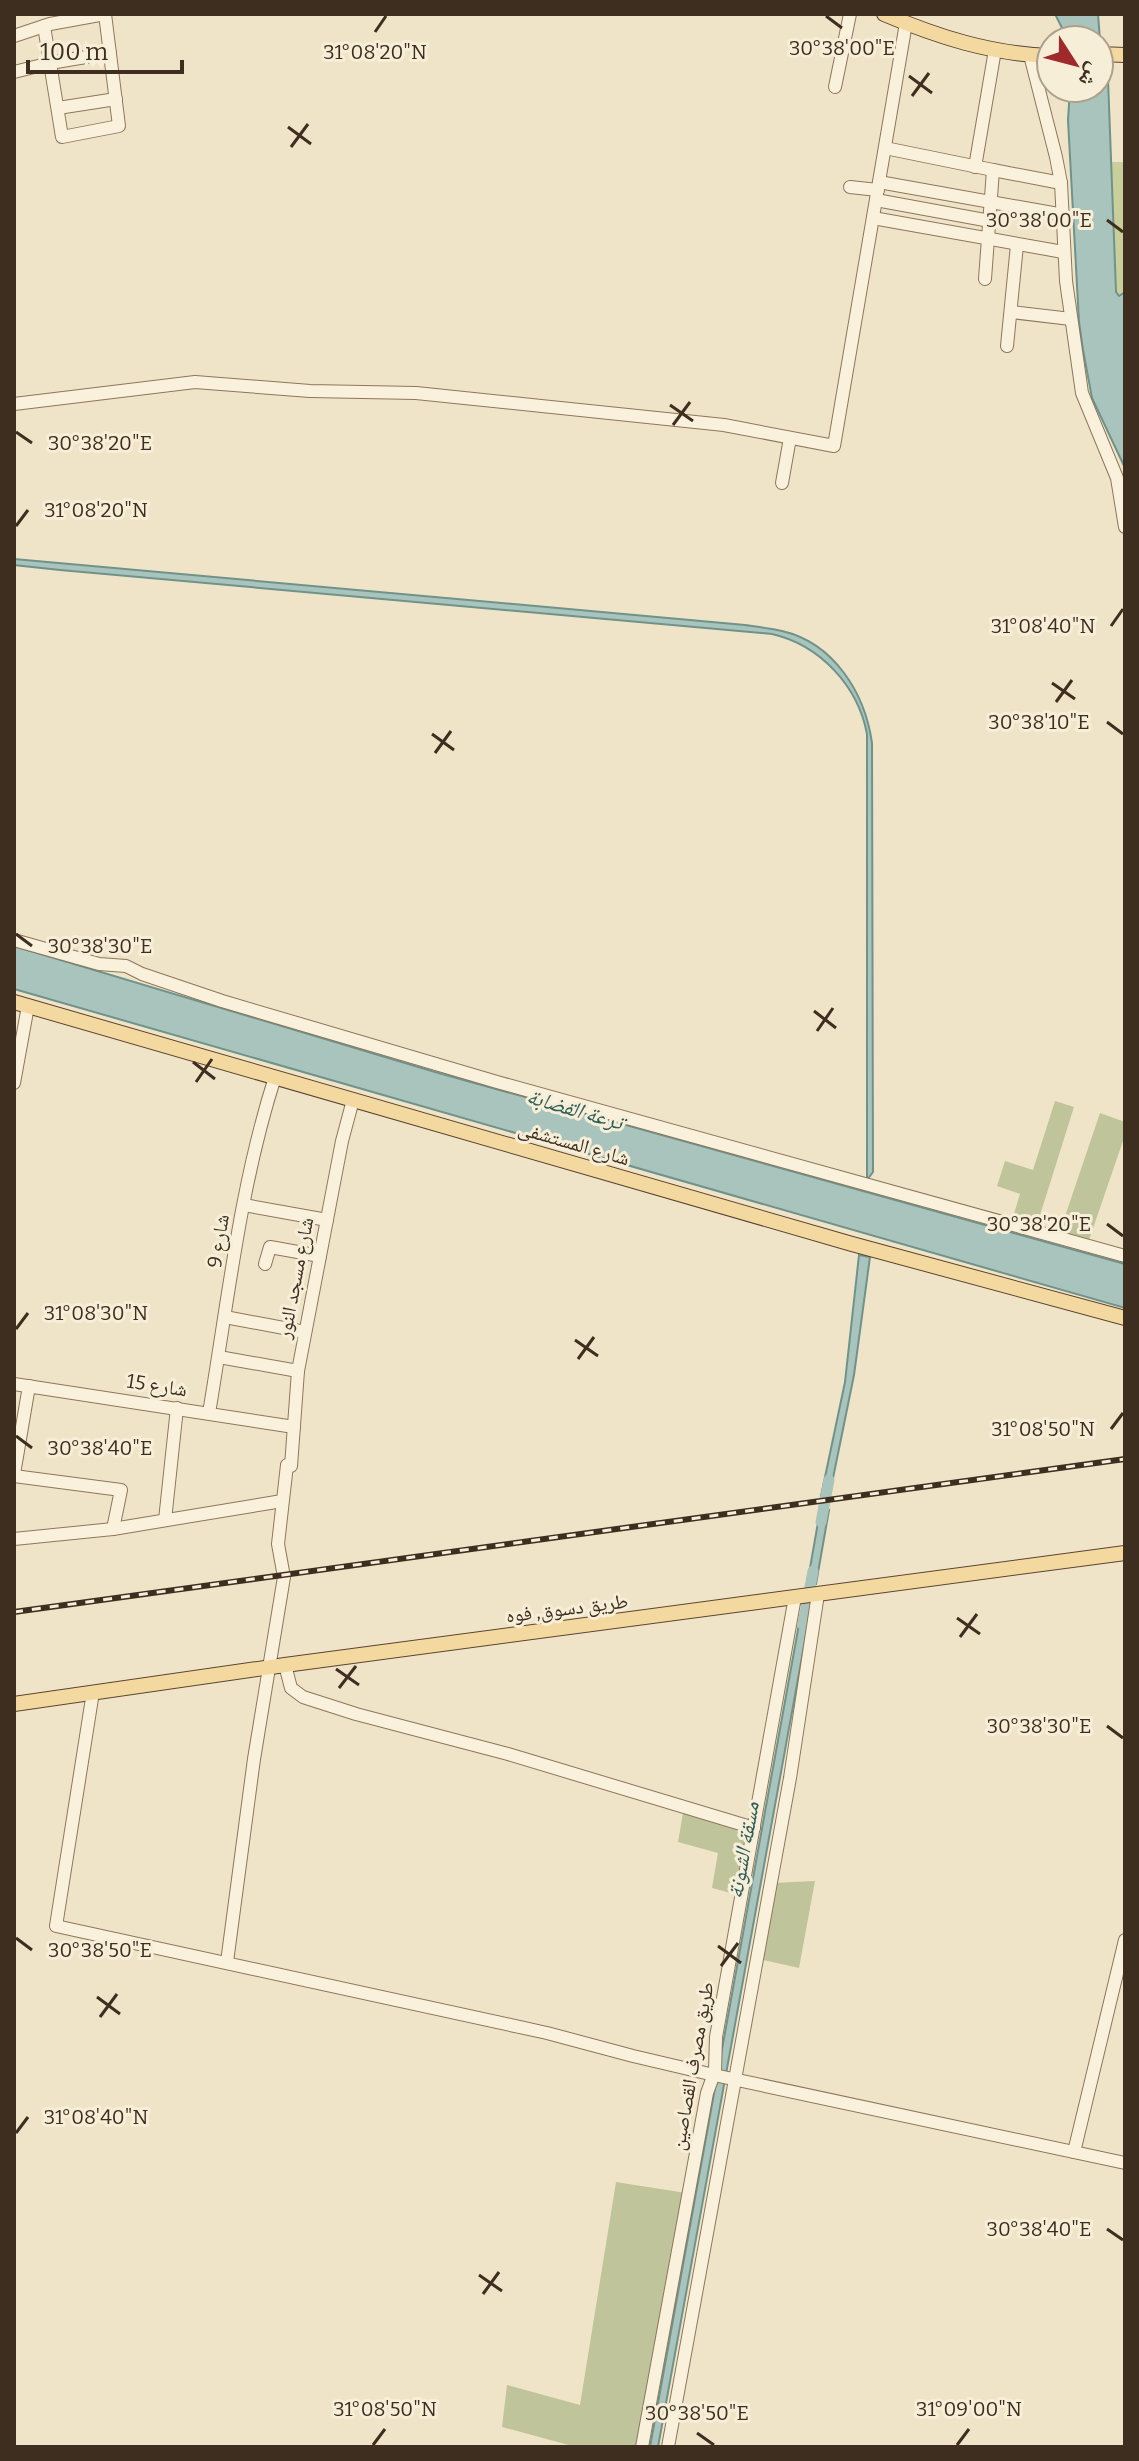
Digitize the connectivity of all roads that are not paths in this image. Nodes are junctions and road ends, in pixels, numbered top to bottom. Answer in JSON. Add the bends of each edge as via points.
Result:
{"nodes":[{"id":1,"x":105,"y":14,"type":"edge"},
{"id":2,"x":850,"y":14,"type":"edge"},
{"id":3,"x":884,"y":14,"type":"edge"},
{"id":4,"x":906,"y":23,"type":"junction"},
{"id":5,"x":44,"y":26,"type":"junction"},
{"id":6,"x":14,"y":36,"type":"edge"},
{"id":7,"x":995,"y":50,"type":"junction"},
{"id":8,"x":110,"y":53,"type":"junction"},
{"id":9,"x":1030,"y":55,"type":"junction"},
{"id":10,"x":1035,"y":55,"type":"edge"},
{"id":11,"x":50,"y":63,"type":"junction"},
{"id":12,"x":14,"y":72,"type":"edge"},
{"id":13,"x":835,"y":87,"type":"dead end"},
{"id":14,"x":116,"y":99,"type":"junction"},
{"id":15,"x":58,"y":108,"type":"junction"},
{"id":16,"x":885,"y":148,"type":"junction"},
{"id":17,"x":975,"y":167,"type":"junction"},
{"id":18,"x":993,"y":170,"type":"junction"},
{"id":19,"x":1061,"y":183,"type":"junction"},
{"id":20,"x":850,"y":187,"type":"dead end"},
{"id":21,"x":878,"y":191,"type":"junction"},
{"id":22,"x":991,"y":203,"type":"junction"},
{"id":23,"x":1064,"y":215,"type":"junction"},
{"id":24,"x":873,"y":218,"type":"junction"},
{"id":25,"x":990,"y":221,"type":"junction"},
{"id":26,"x":989,"y":240,"type":"junction"},
{"id":27,"x":1017,"y":245,"type":"junction"},
{"id":28,"x":1063,"y":252,"type":"junction"},
{"id":29,"x":985,"y":279,"type":"dead end"},
{"id":30,"x":1011,"y":312,"type":"junction"},
{"id":31,"x":1071,"y":319,"type":"junction"},
{"id":32,"x":1007,"y":346,"type":"dead end"},
{"id":33,"x":14,"y":404,"type":"edge"},
{"id":34,"x":790,"y":438,"type":"junction"},
{"id":35,"x":782,"y":483,"type":"dead end"},
{"id":36,"x":1125,"y":527,"type":"edge"},
{"id":37,"x":14,"y":940,"type":"edge"},
{"id":38,"x":21,"y":1004,"type":"edge"},
{"id":39,"x":275,"y":1077,"type":"junction"},
{"id":40,"x":14,"y":1083,"type":"edge"},
{"id":41,"x":353,"y":1100,"type":"junction"},
{"id":42,"x":244,"y":1205,"type":"junction"},
{"id":43,"x":327,"y":1220,"type":"junction"},
{"id":44,"x":320,"y":1256,"type":"junction"},
{"id":45,"x":1125,"y":1256,"type":"edge"},
{"id":46,"x":265,"y":1264,"type":"dead end"},
{"id":47,"x":225,"y":1317,"type":"junction"},
{"id":48,"x":1125,"y":1318,"type":"edge"},
{"id":49,"x":305,"y":1332,"type":"junction"},
{"id":50,"x":219,"y":1357,"type":"junction"},
{"id":51,"x":298,"y":1371,"type":"junction"},
{"id":52,"x":14,"y":1384,"type":"edge"},
{"id":53,"x":29,"y":1386,"type":"junction"},
{"id":54,"x":177,"y":1408,"type":"junction"},
{"id":55,"x":209,"y":1413,"type":"junction"},
{"id":56,"x":294,"y":1427,"type":"junction"},
{"id":57,"x":14,"y":1475,"type":"edge"},
{"id":58,"x":282,"y":1501,"type":"junction"},
{"id":59,"x":165,"y":1520,"type":"junction"},
{"id":60,"x":113,"y":1529,"type":"junction"},
{"id":61,"x":14,"y":1539,"type":"edge"},
{"id":62,"x":1125,"y":1553,"type":"edge"},
{"id":63,"x":818,"y":1594,"type":"junction"},
{"id":64,"x":795,"y":1597,"type":"junction"},
{"id":65,"x":277,"y":1666,"type":"junction"},
{"id":66,"x":93,"y":1692,"type":"junction"},
{"id":67,"x":14,"y":1704,"type":"edge"},
{"id":68,"x":768,"y":1748,"type":"junction"},
{"id":69,"x":794,"y":1752,"type":"junction"},
{"id":70,"x":753,"y":1834,"type":"junction"},
{"id":71,"x":777,"y":1846,"type":"junction"},
{"id":72,"x":1125,"y":1940,"type":"edge"},
{"id":73,"x":227,"y":1962,"type":"junction"},
{"id":74,"x":714,"y":2075,"type":"junction"},
{"id":75,"x":735,"y":2079,"type":"junction"},
{"id":76,"x":1074,"y":2152,"type":"junction"},
{"id":77,"x":1125,"y":2163,"type":"edge"},
{"id":78,"x":642,"y":2447,"type":"edge"},
{"id":79,"x":668,"y":2447,"type":"edge"}],
"edges":[{"from":1,"to":5,"type":"street"},
{"from":1,"to":8,"type":"street"},
{"from":2,"to":13,"type":"street"},
{"from":3,"to":4,"type":"main road"},
{"from":4,"to":7,"type":"main road"},
{"from":4,"to":16,"type":"street"},
{"from":5,"to":6,"type":"street"},
{"from":5,"to":11,"type":"street"},
{"from":7,"to":9,"type":"main road"},
{"from":7,"to":17,"type":"street"},
{"from":8,"to":11,"type":"street"},
{"from":8,"to":14,"type":"street"},
{"from":9,"to":10,"type":"main road"},
{"from":9,"to":19,"type":"street"},
{"from":11,"to":12,"type":"street"},
{"from":11,"to":15,"type":"street"},
{"from":14,"to":15,"type":"street"},
{"from":14,"to":15,"type":"street","via":[[119,126],[62,137]]},
{"from":16,"to":17,"type":"street"},
{"from":16,"to":21,"type":"street"},
{"from":17,"to":18,"type":"street"},
{"from":18,"to":19,"type":"street"},
{"from":18,"to":22,"type":"street"},
{"from":19,"to":23,"type":"street"},
{"from":20,"to":21,"type":"street"},
{"from":21,"to":22,"type":"street"},
{"from":21,"to":24,"type":"street"},
{"from":21,"to":25,"type":"street"},
{"from":22,"to":23,"type":"street"},
{"from":22,"to":25,"type":"street"},
{"from":23,"to":28,"type":"street"},
{"from":24,"to":26,"type":"street"},
{"from":24,"to":34,"type":"street","via":[[834,446]]},
{"from":25,"to":26,"type":"street"},
{"from":26,"to":27,"type":"street"},
{"from":26,"to":29,"type":"street"},
{"from":27,"to":28,"type":"street"},
{"from":27,"to":30,"type":"street"},
{"from":28,"to":31,"type":"street"},
{"from":30,"to":31,"type":"street"},
{"from":30,"to":32,"type":"street"},
{"from":31,"to":36,"type":"street","via":[[1082,393],[1117,478]]},
{"from":33,"to":34,"type":"street","via":[[206,382],[457,396],[724,425]]},
{"from":34,"to":35,"type":"street"},
{"from":37,"to":45,"type":"street","via":[[99,964],[126,966],[222,1001],[497,1082]]},
{"from":38,"to":39,"type":"main road","name":"شارع المستشفى"},
{"from":38,"to":40,"type":"street"},
{"from":39,"to":41,"type":"main road","name":"شارع المستشفى"},
{"from":39,"to":42,"type":"street","name":"شارع 9"},
{"from":41,"to":43,"type":"street","name":"شارع مسجد النور"},
{"from":41,"to":48,"type":"main road","name":"شارع المستشفى"},
{"from":42,"to":43,"type":"street"},
{"from":42,"to":47,"type":"street","name":"شارع 9"},
{"from":43,"to":44,"type":"street","name":"شارع مسجد النور"},
{"from":44,"to":46,"type":"street","via":[[270,1247]]},
{"from":44,"to":49,"type":"street","name":"شارع مسجد النور"},
{"from":47,"to":49,"type":"street"},
{"from":47,"to":50,"type":"street","name":"شارع 9"},
{"from":49,"to":51,"type":"street","name":"شارع مسجد النور"},
{"from":50,"to":51,"type":"street"},
{"from":50,"to":55,"type":"street","name":"شارع 9"},
{"from":51,"to":56,"type":"street","name":"شارع مسجد النور"},
{"from":52,"to":53,"type":"street","name":"شارع 15"},
{"from":53,"to":54,"type":"street","name":"شارع 15"},
{"from":53,"to":57,"type":"street"},
{"from":54,"to":55,"type":"street","name":"شارع 15"},
{"from":54,"to":59,"type":"street"},
{"from":55,"to":56,"type":"street","name":"شارع 15"},
{"from":56,"to":58,"type":"street","name":"شارع مسجد النور"},
{"from":57,"to":60,"type":"street","via":[[121,1490]]},
{"from":58,"to":59,"type":"street"},
{"from":58,"to":65,"type":"street","name":"شارع مسجد النور","via":[[278,1544],[284,1577]]},
{"from":59,"to":60,"type":"street"},
{"from":60,"to":61,"type":"street"},
{"from":62,"to":63,"type":"main road","name":"طريق دسوق, فوه"},
{"from":63,"to":64,"type":"main road","name":"طريق دسوق, فوه"},
{"from":63,"to":69,"type":"street"},
{"from":64,"to":65,"type":"main road","name":"طريق دسوق, فوه"},
{"from":64,"to":68,"type":"street","name":"طريق مصرف القصاصين"},
{"from":65,"to":66,"type":"main road","name":"طريق دسوق, فوه"},
{"from":65,"to":70,"type":"street","via":[[303,1697],[508,1754]]},
{"from":65,"to":73,"type":"street","name":"شارع مسجد النور"},
{"from":66,"to":67,"type":"main road","name":"طريق دسوق, فوه"},
{"from":66,"to":73,"type":"street","via":[[56,1926]]},
{"from":68,"to":69,"type":"street"},
{"from":68,"to":70,"type":"street","name":"طريق مصرف القصاصين"},
{"from":69,"to":71,"type":"street"},
{"from":70,"to":71,"type":"street"},
{"from":70,"to":74,"type":"street","name":"طريق مصرف القصاصين","via":[[716,2037]]},
{"from":71,"to":75,"type":"street"},
{"from":72,"to":76,"type":"street"},
{"from":73,"to":74,"type":"street"},
{"from":74,"to":75,"type":"street"},
{"from":74,"to":78,"type":"street","name":"طريق مصرف القصاصين"},
{"from":75,"to":76,"type":"street"},
{"from":75,"to":79,"type":"street"},
{"from":76,"to":77,"type":"street"}]}
